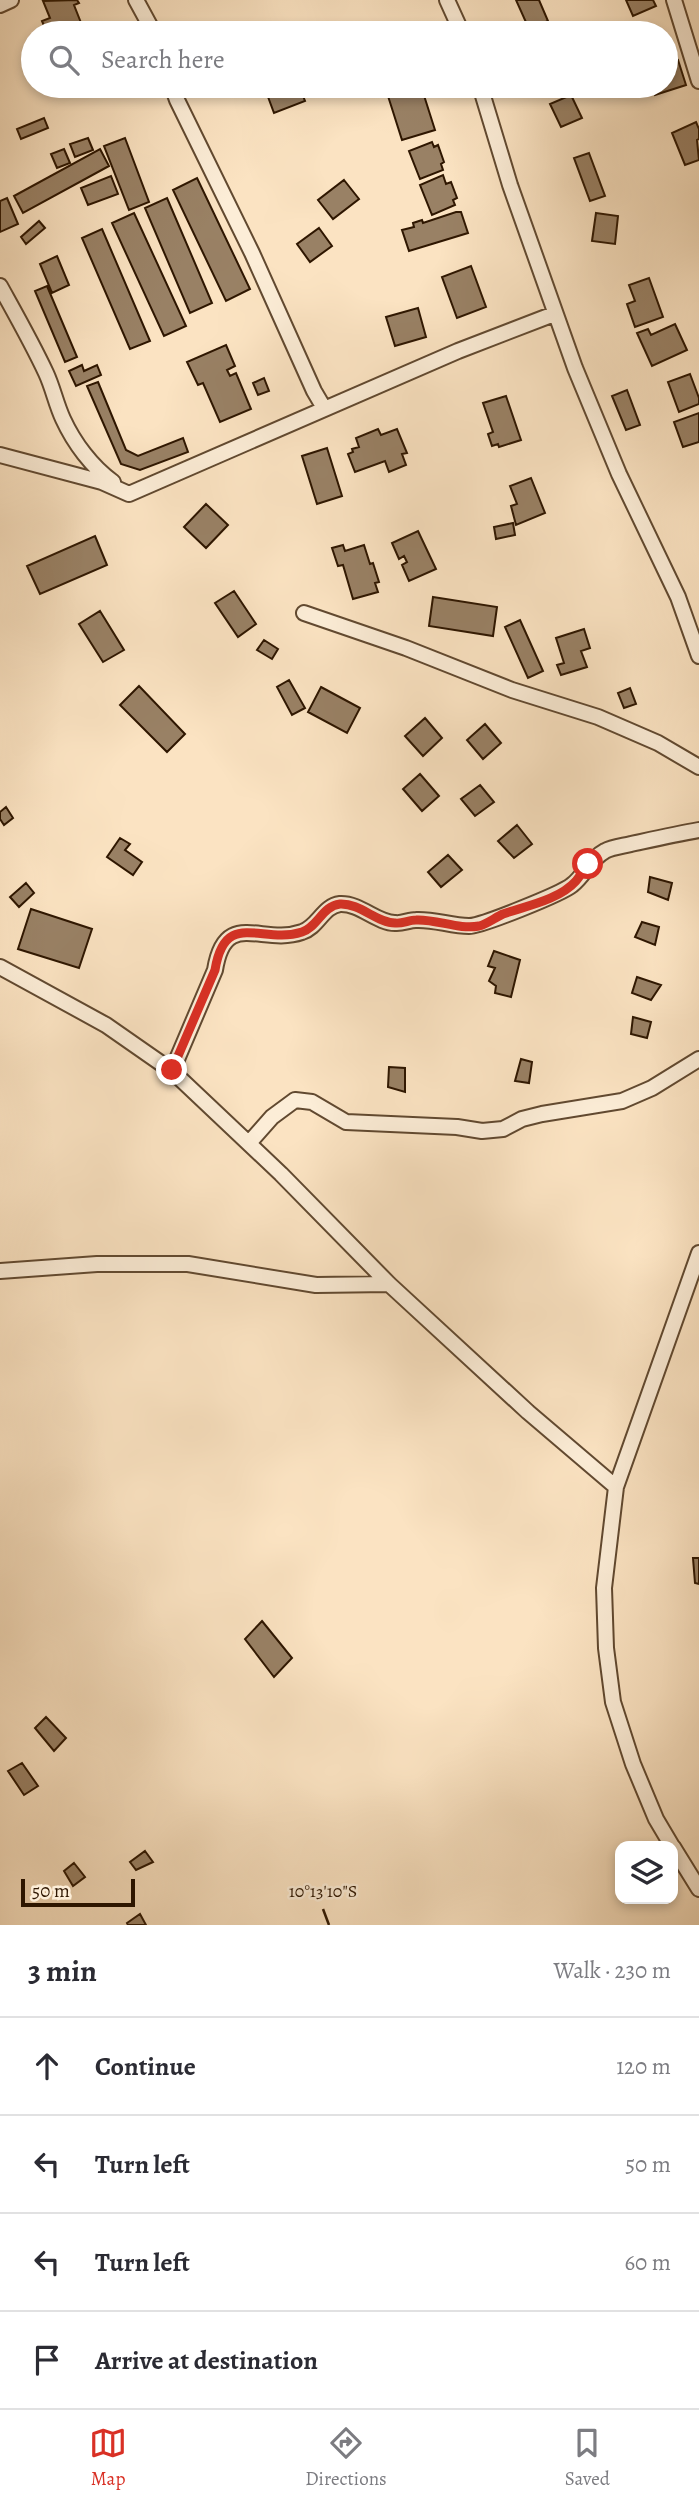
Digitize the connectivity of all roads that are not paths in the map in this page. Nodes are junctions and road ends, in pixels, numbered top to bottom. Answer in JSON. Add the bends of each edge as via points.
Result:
{"nodes":[{"id":1,"x":11,"y":0,"type":"edge"},
{"id":2,"x":136,"y":0,"type":"edge"},
{"id":3,"x":447,"y":0,"type":"edge"},
{"id":4,"x":674,"y":0,"type":"edge"},
{"id":5,"x":0,"y":5,"type":"edge"},
{"id":6,"x":147,"y":21,"type":"edge"},
{"id":7,"x":457,"y":21,"type":"edge"},
{"id":8,"x":699,"y":81,"type":"edge"},
{"id":9,"x":176,"y":98,"type":"edge"},
{"id":10,"x":484,"y":98,"type":"edge"},
{"id":11,"x":0,"y":286,"type":"edge"},
{"id":12,"x":554,"y":314,"type":"junction"},
{"id":13,"x":324,"y":408,"type":"junction"},
{"id":14,"x":0,"y":456,"type":"edge"},
{"id":15,"x":129,"y":494,"type":"junction"},
{"id":16,"x":304,"y":613,"type":"dead end"},
{"id":17,"x":699,"y":656,"type":"edge"},
{"id":18,"x":699,"y":767,"type":"edge"},
{"id":19,"x":699,"y":830,"type":"edge"},
{"id":20,"x":0,"y":967,"type":"edge"},
{"id":21,"x":699,"y":1059,"type":"edge"},
{"id":22,"x":172,"y":1070,"type":"junction"},
{"id":23,"x":249,"y":1143,"type":"junction"},
{"id":24,"x":699,"y":1254,"type":"edge"},
{"id":25,"x":0,"y":1271,"type":"edge"},
{"id":26,"x":389,"y":1284,"type":"junction"},
{"id":27,"x":616,"y":1487,"type":"junction"},
{"id":28,"x":669,"y":1841,"type":"edge"},
{"id":29,"x":678,"y":1855,"type":"edge"},
{"id":30,"x":699,"y":1889,"type":"edge"}],
"edges":[{"from":1,"to":5,"type":"street"},
{"from":2,"to":6,"type":"street"},
{"from":3,"to":7,"type":"street"},
{"from":4,"to":8,"type":"street"},
{"from":9,"to":13,"type":"street"},
{"from":10,"to":12,"type":"street"},
{"from":11,"to":15,"type":"street","via":[[79,446],[102,474]]},
{"from":12,"to":13,"type":"street"},
{"from":12,"to":17,"type":"street","via":[[619,474],[678,597]]},
{"from":13,"to":15,"type":"street"},
{"from":14,"to":15,"type":"street","via":[[102,482]]},
{"from":16,"to":18,"type":"street","via":[[598,717]]},
{"from":19,"to":22,"type":"street","via":[[607,849],[559,894],[482,925],[395,923],[341,904],[303,932],[287,936],[244,932],[229,937],[218,953]]},
{"from":20,"to":22,"type":"street","via":[[106,1025]]},
{"from":21,"to":23,"type":"street","via":[[622,1101],[542,1114],[503,1129],[346,1122],[312,1102],[295,1100]]},
{"from":22,"to":23,"type":"street"},
{"from":23,"to":26,"type":"street"},
{"from":24,"to":27,"type":"street"},
{"from":25,"to":26,"type":"street","via":[[188,1264],[316,1285]]},
{"from":26,"to":27,"type":"street"},
{"from":27,"to":28,"type":"street","via":[[604,1588],[613,1702],[633,1764]]},
{"from":29,"to":30,"type":"street"}]}
